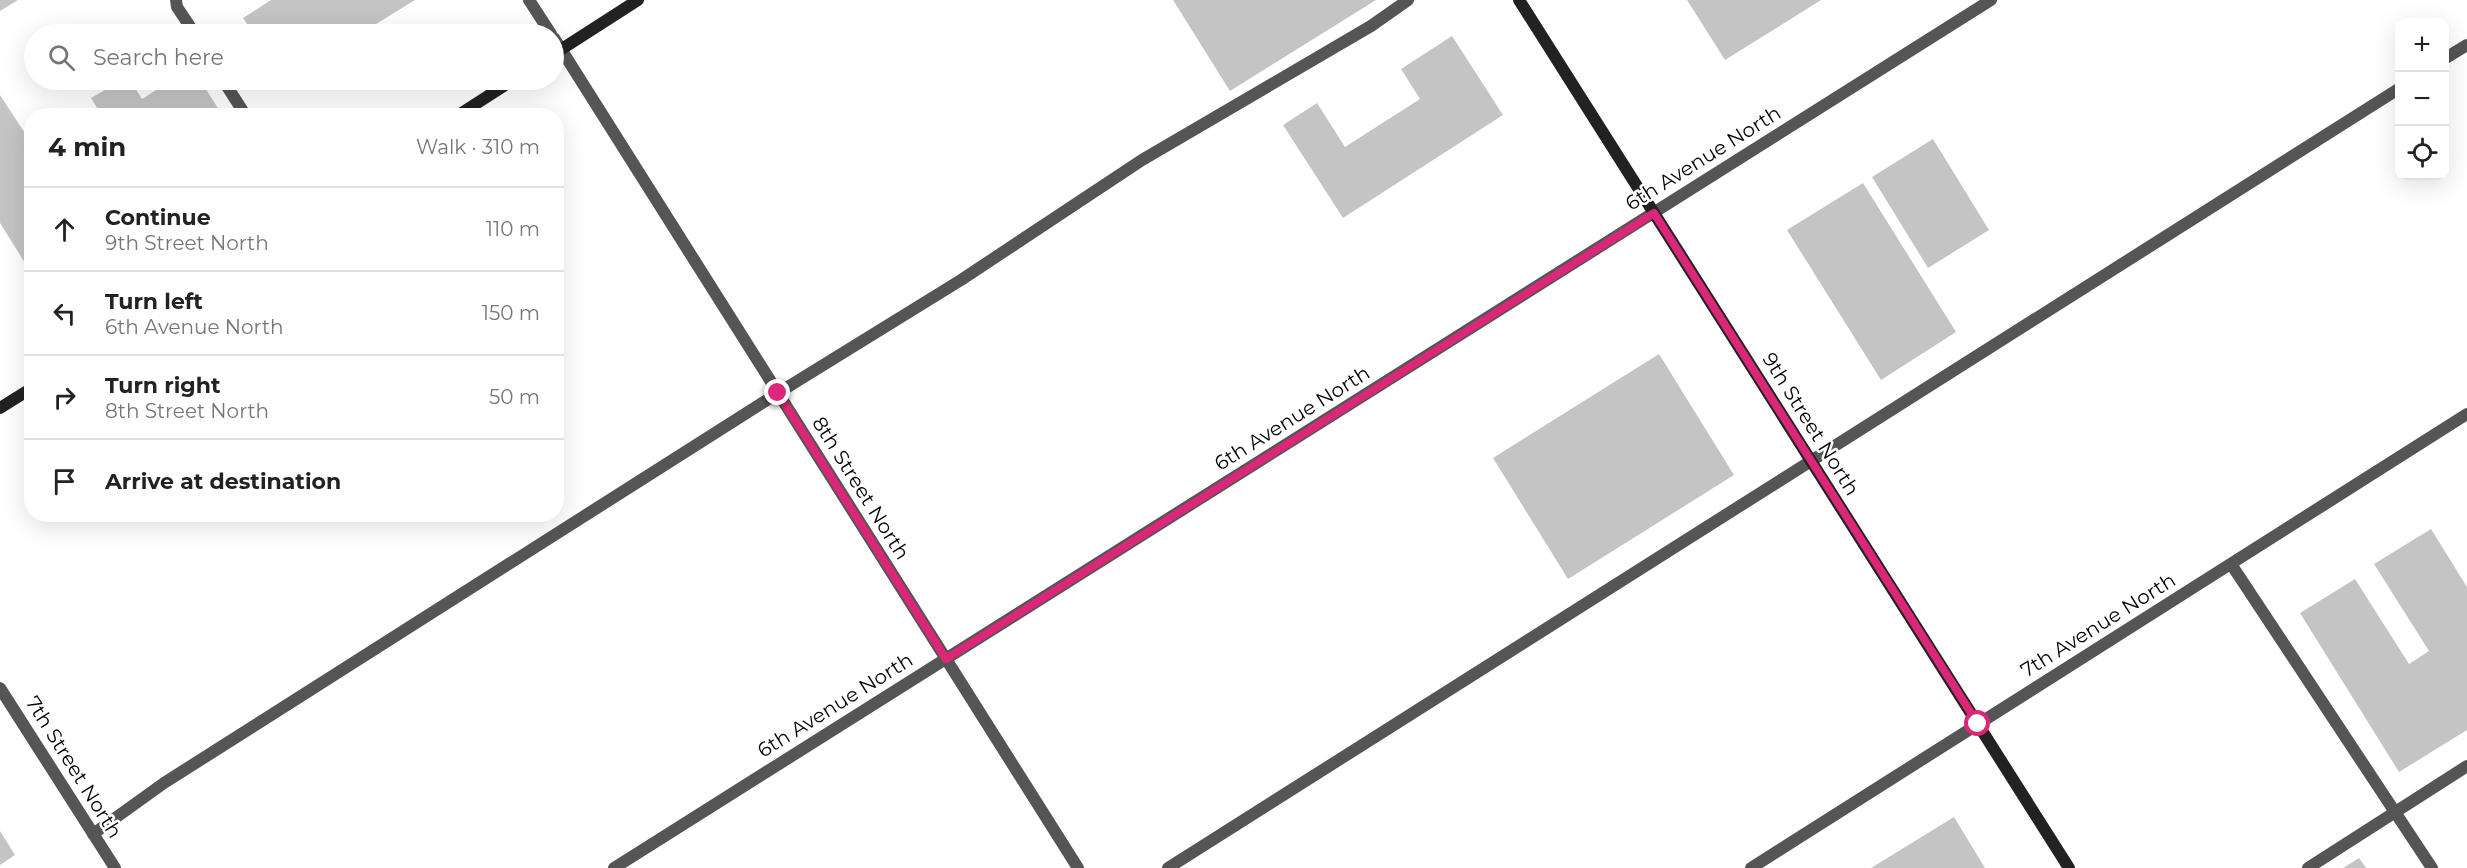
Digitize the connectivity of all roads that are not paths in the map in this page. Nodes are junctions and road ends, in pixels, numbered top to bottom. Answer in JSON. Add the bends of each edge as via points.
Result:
{"nodes":[{"id":1,"x":176,"y":0,"type":"edge"},
{"id":2,"x":530,"y":0,"type":"edge"},
{"id":3,"x":638,"y":0,"type":"edge"},
{"id":4,"x":1408,"y":0,"type":"edge"},
{"id":5,"x":1519,"y":0,"type":"edge"},
{"id":6,"x":1991,"y":0,"type":"edge"},
{"id":7,"x":189,"y":24,"type":"edge"},
{"id":8,"x":545,"y":24,"type":"edge"},
{"id":9,"x":2467,"y":45,"type":"edge"},
{"id":10,"x":564,"y":48,"type":"edge"},
{"id":11,"x":2449,"y":56,"type":"edge"},
{"id":12,"x":564,"y":63,"type":"edge"},
{"id":13,"x":229,"y":90,"type":"edge"},
{"id":14,"x":497,"y":90,"type":"edge"},
{"id":15,"x":2395,"y":91,"type":"edge"},
{"id":16,"x":241,"y":108,"type":"edge"},
{"id":17,"x":469,"y":108,"type":"edge"},
{"id":18,"x":1654,"y":213,"type":"junction"},
{"id":19,"x":24,"y":393,"type":"edge"},
{"id":20,"x":778,"y":393,"type":"junction"},
{"id":21,"x":0,"y":408,"type":"edge"},
{"id":22,"x":2467,"y":414,"type":"edge"},
{"id":23,"x":1811,"y":461,"type":"junction"},
{"id":24,"x":2230,"y":564,"type":"junction"},
{"id":25,"x":946,"y":659,"type":"junction"},
{"id":26,"x":0,"y":688,"type":"edge"},
{"id":27,"x":1978,"y":724,"type":"junction"},
{"id":28,"x":2467,"y":766,"type":"edge"},
{"id":29,"x":2396,"y":811,"type":"junction"},
{"id":30,"x":93,"y":834,"type":"junction"},
{"id":31,"x":115,"y":868,"type":"edge"},
{"id":32,"x":614,"y":868,"type":"edge"},
{"id":33,"x":1078,"y":868,"type":"edge"},
{"id":34,"x":1168,"y":868,"type":"edge"},
{"id":35,"x":1751,"y":868,"type":"edge"},
{"id":36,"x":2069,"y":868,"type":"edge"},
{"id":37,"x":2308,"y":868,"type":"edge"},
{"id":38,"x":2432,"y":868,"type":"edge"}],
"edges":[{"from":1,"to":7,"type":"street"},
{"from":2,"to":8,"type":"street","name":"8th Street North"},
{"from":3,"to":10,"type":"street"},
{"from":4,"to":20,"type":"street","via":[[1371,26],[1142,160],[961,280]]},
{"from":5,"to":18,"type":"street","name":"9th Street North"},
{"from":6,"to":18,"type":"street","name":"6th Avenue North"},
{"from":9,"to":11,"type":"street"},
{"from":12,"to":20,"type":"street","name":"8th Street North"},
{"from":13,"to":16,"type":"street"},
{"from":14,"to":17,"type":"street"},
{"from":15,"to":23,"type":"street"},
{"from":18,"to":23,"type":"street","name":"9th Street North"},
{"from":18,"to":25,"type":"street","name":"6th Avenue North"},
{"from":19,"to":21,"type":"street"},
{"from":20,"to":25,"type":"street","name":"8th Street North"},
{"from":20,"to":30,"type":"street","via":[[164,783]]},
{"from":22,"to":24,"type":"street","name":"7th Avenue North"},
{"from":23,"to":27,"type":"street","name":"9th Street North"},
{"from":23,"to":34,"type":"street"},
{"from":24,"to":27,"type":"street","name":"7th Avenue North"},
{"from":24,"to":29,"type":"street"},
{"from":25,"to":32,"type":"street","name":"6th Avenue North"},
{"from":25,"to":33,"type":"street","name":"8th Street North"},
{"from":26,"to":30,"type":"street","name":"7th Street North"},
{"from":27,"to":35,"type":"street","name":"7th Avenue North"},
{"from":27,"to":36,"type":"street","name":"9th Street North"},
{"from":28,"to":29,"type":"street"},
{"from":29,"to":37,"type":"street"},
{"from":29,"to":38,"type":"street"},
{"from":30,"to":31,"type":"street","name":"7th Street North"}]}
